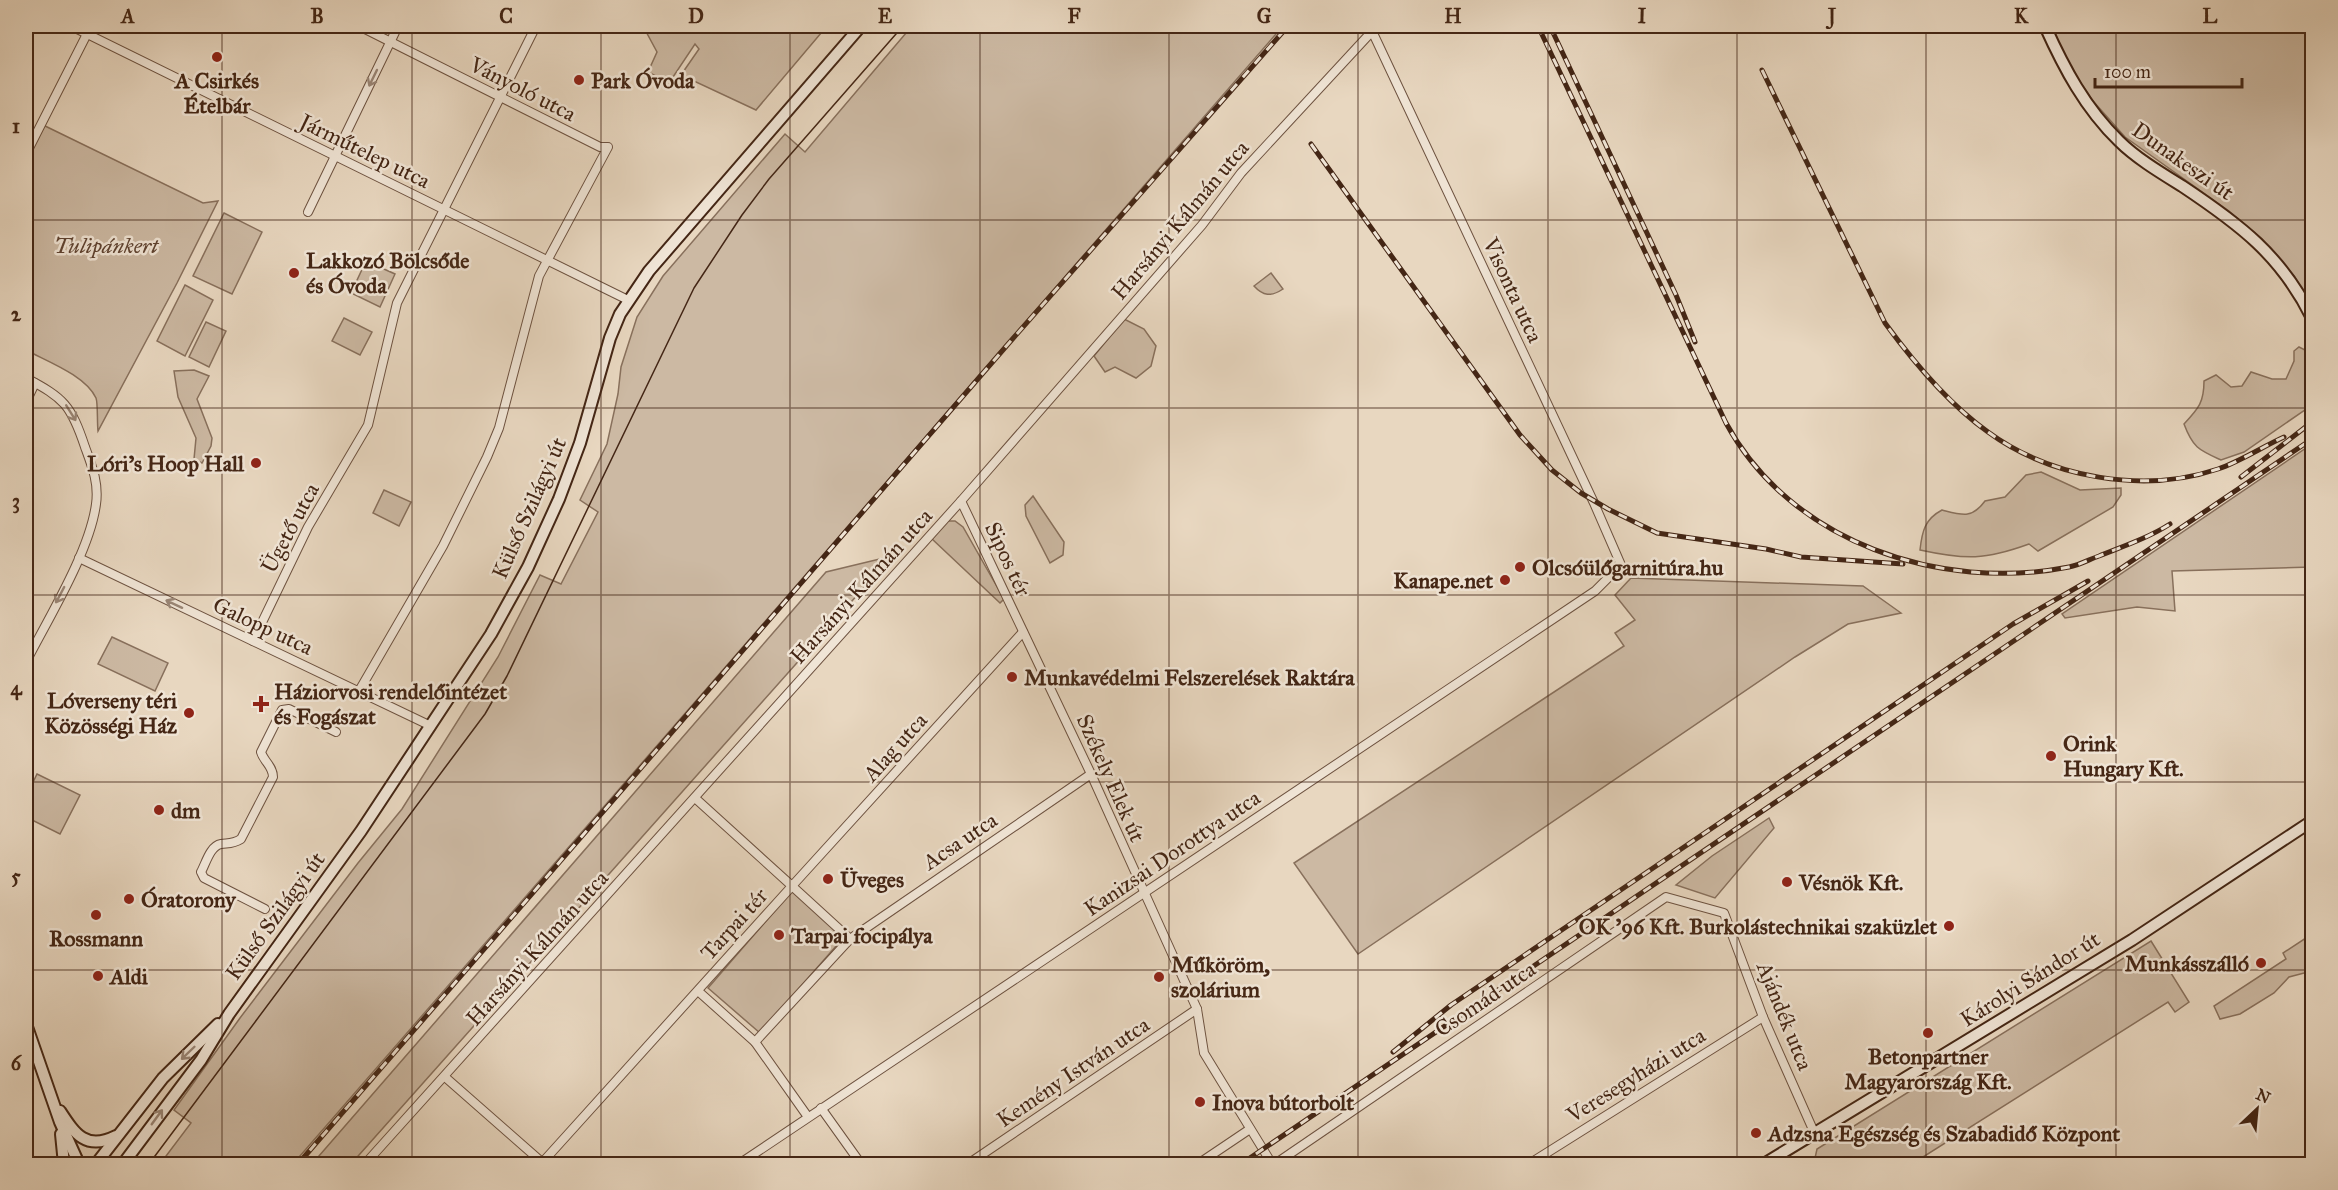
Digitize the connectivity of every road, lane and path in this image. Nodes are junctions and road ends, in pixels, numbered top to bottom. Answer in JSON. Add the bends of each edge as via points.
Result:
{"nodes":[{"id":1,"x":71,"y":26,"type":"edge"},
{"id":2,"x":91,"y":26,"type":"edge"},
{"id":3,"x":359,"y":26,"type":"edge"},
{"id":4,"x":398,"y":26,"type":"edge"},
{"id":5,"x":536,"y":26,"type":"edge"},
{"id":6,"x":861,"y":26,"type":"edge"},
{"id":7,"x":2045,"y":26,"type":"edge"},
{"id":8,"x":1374,"y":28,"type":"edge"},
{"id":9,"x":87,"y":34,"type":"junction"},
{"id":10,"x":390,"y":42,"type":"junction"},
{"id":11,"x":501,"y":98,"type":"junction"},
{"id":12,"x":26,"y":154,"type":"edge"},
{"id":13,"x":335,"y":156,"type":"junction"},
{"id":14,"x":444,"y":210,"type":"junction"},
{"id":15,"x":308,"y":212,"type":"dead end"},
{"id":16,"x":547,"y":260,"type":"junction"},
{"id":17,"x":628,"y":300,"type":"junction"},
{"id":18,"x":2313,"y":318,"type":"edge"},
{"id":19,"x":26,"y":378,"type":"edge"},
{"id":20,"x":35,"y":383,"type":"junction"},
{"id":21,"x":26,"y":402,"type":"edge"},
{"id":22,"x":961,"y":501,"type":"junction"},
{"id":23,"x":79,"y":558,"type":"junction"},
{"id":24,"x":1621,"y":566,"type":"joint"},
{"id":25,"x":1023,"y":632,"type":"junction"},
{"id":26,"x":253,"y":642,"type":"junction"},
{"id":27,"x":26,"y":662,"type":"edge"},
{"id":28,"x":359,"y":691,"type":"junction"},
{"id":29,"x":431,"y":726,"type":"junction"},
{"id":30,"x":336,"y":732,"type":"dead end"},
{"id":31,"x":1091,"y":774,"type":"junction"},
{"id":32,"x":695,"y":798,"type":"junction"},
{"id":33,"x":2311,"y":825,"type":"edge"},
{"id":34,"x":792,"y":886,"type":"junction"},
{"id":35,"x":1144,"y":894,"type":"junction"},
{"id":36,"x":265,"y":909,"type":"dead end"},
{"id":37,"x":1724,"y":913,"type":"joint"},
{"id":38,"x":850,"y":939,"type":"junction"},
{"id":39,"x":698,"y":991,"type":"junction"},
{"id":40,"x":1197,"y":1009,"type":"junction"},
{"id":41,"x":229,"y":1014,"type":"junction"},
{"id":42,"x":1763,"y":1017,"type":"junction"},
{"id":43,"x":26,"y":1024,"type":"edge"},
{"id":44,"x":755,"y":1042,"type":"junction"},
{"id":45,"x":446,"y":1077,"type":"junction"},
{"id":46,"x":52,"y":1097,"type":"junction"},
{"id":47,"x":821,"y":1108,"type":"junction"},
{"id":48,"x":808,"y":1117,"type":"junction"},
{"id":49,"x":60,"y":1122,"type":"junction"},
{"id":50,"x":1250,"y":1129,"type":"junction"},
{"id":51,"x":1814,"y":1132,"type":"junction"},
{"id":52,"x":118,"y":1134,"type":"junction"},
{"id":53,"x":64,"y":1164,"type":"edge"},
{"id":54,"x":79,"y":1164,"type":"edge"},
{"id":55,"x":96,"y":1164,"type":"edge"},
{"id":56,"x":123,"y":1164,"type":"edge"},
{"id":57,"x":365,"y":1164,"type":"edge"},
{"id":58,"x":542,"y":1164,"type":"edge"},
{"id":59,"x":739,"y":1164,"type":"edge"},
{"id":60,"x":861,"y":1164,"type":"edge"},
{"id":61,"x":969,"y":1164,"type":"edge"},
{"id":62,"x":1198,"y":1164,"type":"edge"},
{"id":63,"x":1272,"y":1164,"type":"edge"},
{"id":64,"x":1529,"y":1164,"type":"edge"},
{"id":65,"x":1764,"y":1164,"type":"edge"}],
"edges":[{"from":1,"to":9,"type":"street","name":"Járműtelep utca"},
{"from":2,"to":9,"type":"street"},
{"from":3,"to":10,"type":"street","name":"Ványoló utca"},
{"from":4,"to":10,"type":"street"},
{"from":5,"to":11,"type":"street","name":"Ügető utca"},
{"from":6,"to":17,"type":"street","name":"Külső Szilágyi út"},
{"from":7,"to":18,"type":"street","name":"Dunakeszi út","via":[[2088,107],[2120,142],[2228,216],[2259,243],[2291,279]]},
{"from":8,"to":22,"type":"street","name":"Harsányi Kálmán utca","via":[[1241,173],[1202,225]]},
{"from":8,"to":24,"type":"street","name":"Visonta utca"},
{"from":9,"to":12,"type":"street"},
{"from":9,"to":13,"type":"street","name":"Járműtelep utca"},
{"from":10,"to":11,"type":"street","name":"Ványoló utca"},
{"from":10,"to":13,"type":"street","one_way":true},
{"from":11,"to":14,"type":"street","name":"Ügető utca"},
{"from":11,"to":16,"type":"street","name":"Ványoló utca","via":[[600,147],[608,147]]},
{"from":13,"to":14,"type":"street","name":"Járműtelep utca"},
{"from":13,"to":15,"type":"street"},
{"from":14,"to":16,"type":"street","name":"Járműtelep utca"},
{"from":14,"to":26,"type":"street","name":"Ügető utca","via":[[397,303],[368,425],[308,527]]},
{"from":16,"to":17,"type":"street","name":"Járműtelep utca"},
{"from":16,"to":28,"type":"street","via":[[539,276],[499,428],[487,457],[443,546]]},
{"from":17,"to":29,"type":"street","name":"Külső Szilágyi út","via":[[610,338],[570,473],[542,538],[491,634]]},
{"from":19,"to":20,"type":"street"},
{"from":20,"to":21,"type":"street"},
{"from":20,"to":23,"type":"street","one_way":true,"via":[[54,393],[75,417],[95,474],[97,503]]},
{"from":22,"to":25,"type":"street","name":"Sipos tér"},
{"from":22,"to":32,"type":"street","name":"Harsányi Kálmán utca"},
{"from":26,"to":23,"type":"street","name":"Galopp utca","one_way":true},
{"from":23,"to":27,"type":"street","one_way":true},
{"from":24,"to":35,"type":"street","name":"Kanizsai Dorottya utca","via":[[1586,597]]},
{"from":25,"to":31,"type":"street","name":"Székely Elek út"},
{"from":25,"to":34,"type":"street","name":"Alag utca"},
{"from":26,"to":28,"type":"street","name":"Galopp utca"},
{"from":28,"to":29,"type":"street","name":"Galopp utca"},
{"from":29,"to":41,"type":"street","name":"Külső Szilágyi út"},
{"from":30,"to":36,"type":"street","via":[[289,709],[282,710],[261,752],[273,777],[241,839],[213,848],[201,872],[204,878]]},
{"from":31,"to":35,"type":"street","name":"Székely Elek út"},
{"from":31,"to":38,"type":"street","name":"Acsa utca"},
{"from":32,"to":34,"type":"street"},
{"from":32,"to":45,"type":"street","name":"Harsányi Kálmán utca"},
{"from":33,"to":51,"type":"street","name":"Károlyi Sándor út","via":[[2132,940]]},
{"from":34,"to":38,"type":"street","name":"Tarpai tér"},
{"from":34,"to":39,"type":"street","name":"Tarpai tér"},
{"from":35,"to":40,"type":"street","name":"Székely Elek út"},
{"from":35,"to":47,"type":"street","name":"Kanizsai Dorottya utca"},
{"from":37,"to":42,"type":"street","name":"Ajándék utca"},
{"from":37,"to":63,"type":"street","name":"Csomád utca","via":[[1666,897]]},
{"from":38,"to":44,"type":"street"},
{"from":39,"to":44,"type":"street","name":"Tarpai tér"},
{"from":39,"to":58,"type":"street"},
{"from":40,"to":50,"type":"street","name":"Székely Elek út","via":[[1204,1053]]},
{"from":40,"to":61,"type":"street","name":"Kemény István utca"},
{"from":41,"to":52,"type":"street","name":"Külső Szilágyi út","one_way":true,"via":[[162,1078]]},
{"from":56,"to":41,"type":"street","name":"Külső Szilágyi út","one_way":true,"via":[[201,1060]]},
{"from":42,"to":51,"type":"street","name":"Ajándék utca"},
{"from":42,"to":64,"type":"street","name":"Veresegyházi utca"},
{"from":43,"to":46,"type":"street"},
{"from":44,"to":48,"type":"street","name":"Tarpai tér"},
{"from":45,"to":57,"type":"street","name":"Harsányi Kálmán utca"},
{"from":45,"to":58,"type":"street"},
{"from":46,"to":49,"type":"street"},
{"from":46,"to":52,"type":"street","via":[[82,1138],[100,1143]]},
{"from":47,"to":48,"type":"street","name":"Kanizsai Dorottya utca"},
{"from":47,"to":60,"type":"street"},
{"from":48,"to":59,"type":"street","name":"Kanizsai Dorottya utca"},
{"from":49,"to":53,"type":"street"},
{"from":49,"to":54,"type":"street"},
{"from":50,"to":62,"type":"street"},
{"from":50,"to":63,"type":"street","name":"Székely Elek út"},
{"from":51,"to":65,"type":"street","name":"Károlyi Sándor út"},
{"from":52,"to":55,"type":"street","name":"Külső Szilágyi út"}]}
